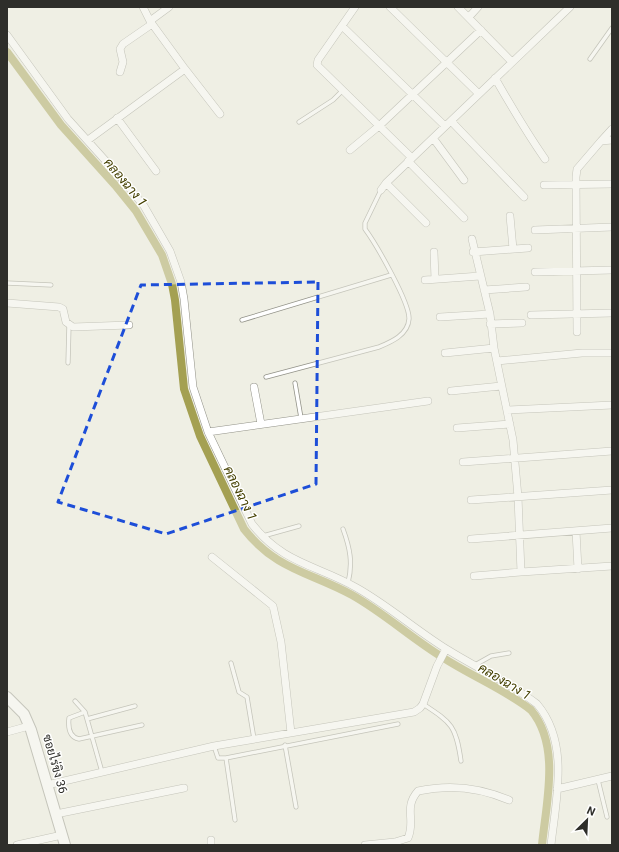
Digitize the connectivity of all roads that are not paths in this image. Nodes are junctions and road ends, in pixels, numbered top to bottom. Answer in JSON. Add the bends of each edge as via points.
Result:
{"nodes":[{"id":1,"x":143,"y":7,"type":"edge"},
{"id":2,"x":170,"y":7,"type":"edge"},
{"id":3,"x":355,"y":7,"type":"edge"},
{"id":4,"x":390,"y":7,"type":"edge"},
{"id":5,"x":458,"y":7,"type":"edge"},
{"id":6,"x":478,"y":7,"type":"edge"},
{"id":7,"x":570,"y":7,"type":"edge"},
{"id":8,"x":469,"y":17,"type":"junction"},
{"id":9,"x":151,"y":22,"type":"junction"},
{"id":10,"x":342,"y":26,"type":"junction"},
{"id":11,"x":612,"y":28,"type":"edge"},
{"id":12,"x":481,"y":30,"type":"junction"},
{"id":13,"x":7,"y":36,"type":"edge"},
{"id":14,"x":590,"y":59,"type":"dead end"},
{"id":15,"x":512,"y":62,"type":"junction"},
{"id":16,"x":447,"y":63,"type":"junction"},
{"id":17,"x":185,"y":69,"type":"junction"},
{"id":18,"x":120,"y":72,"type":"dead end"},
{"id":19,"x":495,"y":78,"type":"junction"},
{"id":20,"x":342,"y":91,"type":"junction"},
{"id":21,"x":413,"y":94,"type":"junction"},
{"id":22,"x":479,"y":94,"type":"junction"},
{"id":23,"x":220,"y":114,"type":"dead end"},
{"id":24,"x":117,"y":118,"type":"junction"},
{"id":25,"x":299,"y":122,"type":"dead end"},
{"id":26,"x":448,"y":123,"type":"junction"},
{"id":27,"x":379,"y":126,"type":"junction"},
{"id":28,"x":612,"y":129,"type":"edge"},
{"id":29,"x":433,"y":138,"type":"junction"},
{"id":30,"x":88,"y":140,"type":"junction"},
{"id":31,"x":612,"y":140,"type":"edge"},
{"id":32,"x":601,"y":141,"type":"junction"},
{"id":33,"x":350,"y":150,"type":"dead end"},
{"id":34,"x":545,"y":159,"type":"dead end"},
{"id":35,"x":410,"y":160,"type":"junction"},
{"id":36,"x":156,"y":171,"type":"dead end"},
{"id":37,"x":464,"y":180,"type":"dead end"},
{"id":38,"x":386,"y":183,"type":"junction"},
{"id":39,"x":612,"y":184,"type":"edge"},
{"id":40,"x":544,"y":185,"type":"dead end"},
{"id":41,"x":576,"y":185,"type":"junction"},
{"id":42,"x":381,"y":190,"type":"joint"},
{"id":43,"x":524,"y":197,"type":"dead end"},
{"id":44,"x":510,"y":216,"type":"dead end"},
{"id":45,"x":464,"y":218,"type":"dead end"},
{"id":46,"x":426,"y":223,"type":"dead end"},
{"id":47,"x":612,"y":227,"type":"edge"},
{"id":48,"x":576,"y":228,"type":"junction"},
{"id":49,"x":535,"y":230,"type":"dead end"},
{"id":50,"x":472,"y":239,"type":"dead end"},
{"id":51,"x":528,"y":248,"type":"dead end"},
{"id":52,"x":513,"y":249,"type":"junction"},
{"id":53,"x":434,"y":252,"type":"dead end"},
{"id":54,"x":473,"y":252,"type":"junction"},
{"id":55,"x":612,"y":270,"type":"edge"},
{"id":56,"x":576,"y":271,"type":"junction"},
{"id":57,"x":535,"y":272,"type":"dead end"},
{"id":58,"x":391,"y":275,"type":"junction"},
{"id":59,"x":480,"y":276,"type":"junction"},
{"id":60,"x":435,"y":279,"type":"junction"},
{"id":61,"x":425,"y":280,"type":"dead end"},
{"id":62,"x":7,"y":283,"type":"edge"},
{"id":63,"x":50,"y":285,"type":"dead end"},
{"id":64,"x":526,"y":287,"type":"dead end"},
{"id":65,"x":484,"y":290,"type":"junction"},
{"id":66,"x":7,"y":303,"type":"edge"},
{"id":67,"x":612,"y":313,"type":"edge"},
{"id":68,"x":490,"y":314,"type":"junction"},
{"id":69,"x":577,"y":314,"type":"junction"},
{"id":70,"x":531,"y":315,"type":"dead end"},
{"id":71,"x":440,"y":317,"type":"dead end"},
{"id":72,"x":242,"y":320,"type":"dead end"},
{"id":73,"x":522,"y":323,"type":"dead end"},
{"id":74,"x":129,"y":324,"type":"dead end"},
{"id":75,"x":490,"y":324,"type":"junction"},
{"id":76,"x":69,"y":325,"type":"junction"},
{"id":77,"x":577,"y":332,"type":"dead end"},
{"id":78,"x":494,"y":348,"type":"junction"},
{"id":79,"x":445,"y":353,"type":"dead end"},
{"id":80,"x":612,"y":353,"type":"edge"},
{"id":81,"x":497,"y":361,"type":"junction"},
{"id":82,"x":68,"y":363,"type":"dead end"},
{"id":83,"x":266,"y":377,"type":"dead end"},
{"id":84,"x":295,"y":383,"type":"dead end"},
{"id":85,"x":501,"y":386,"type":"junction"},
{"id":86,"x":254,"y":387,"type":"dead end"},
{"id":87,"x":451,"y":391,"type":"dead end"},
{"id":88,"x":428,"y":401,"type":"dead end"},
{"id":89,"x":612,"y":406,"type":"edge"},
{"id":90,"x":507,"y":410,"type":"junction"},
{"id":91,"x":301,"y":418,"type":"junction"},
{"id":92,"x":261,"y":424,"type":"junction"},
{"id":93,"x":510,"y":424,"type":"junction"},
{"id":94,"x":457,"y":428,"type":"dead end"},
{"id":95,"x":208,"y":432,"type":"junction"},
{"id":96,"x":612,"y":451,"type":"edge"},
{"id":97,"x":514,"y":458,"type":"junction"},
{"id":98,"x":463,"y":462,"type":"dead end"},
{"id":99,"x":612,"y":490,"type":"edge"},
{"id":100,"x":518,"y":497,"type":"junction"},
{"id":101,"x":471,"y":500,"type":"dead end"},
{"id":102,"x":299,"y":526,"type":"dead end"},
{"id":103,"x":612,"y":528,"type":"edge"},
{"id":104,"x":343,"y":529,"type":"dead end"},
{"id":105,"x":576,"y":531,"type":"junction"},
{"id":106,"x":520,"y":535,"type":"junction"},
{"id":107,"x":262,"y":536,"type":"junction"},
{"id":108,"x":471,"y":538,"type":"dead end"},
{"id":109,"x":212,"y":556,"type":"dead end"},
{"id":110,"x":612,"y":566,"type":"edge"},
{"id":111,"x":578,"y":569,"type":"junction"},
{"id":112,"x":521,"y":572,"type":"junction"},
{"id":113,"x":474,"y":576,"type":"dead end"},
{"id":114,"x":348,"y":583,"type":"junction"},
{"id":115,"x":445,"y":652,"type":"junction"},
{"id":116,"x":509,"y":654,"type":"dead end"},
{"id":117,"x":231,"y":663,"type":"dead end"},
{"id":118,"x":474,"y":666,"type":"junction"},
{"id":119,"x":7,"y":697,"type":"edge"},
{"id":120,"x":75,"y":701,"type":"dead end"},
{"id":121,"x":423,"y":704,"type":"junction"},
{"id":122,"x":135,"y":706,"type":"dead end"},
{"id":123,"x":86,"y":712,"type":"junction"},
{"id":124,"x":87,"y":718,"type":"junction"},
{"id":125,"x":398,"y":724,"type":"dead end"},
{"id":126,"x":142,"y":725,"type":"dead end"},
{"id":127,"x":29,"y":726,"type":"junction"},
{"id":128,"x":7,"y":732,"type":"edge"},
{"id":129,"x":291,"y":733,"type":"junction"},
{"id":130,"x":92,"y":736,"type":"junction"},
{"id":131,"x":254,"y":738,"type":"junction"},
{"id":132,"x":285,"y":745,"type":"junction"},
{"id":133,"x":214,"y":746,"type":"junction"},
{"id":134,"x":226,"y":758,"type":"junction"},
{"id":135,"x":461,"y":761,"type":"dead end"},
{"id":136,"x":102,"y":772,"type":"junction"},
{"id":137,"x":612,"y":776,"type":"edge"},
{"id":138,"x":598,"y":780,"type":"junction"},
{"id":139,"x":47,"y":785,"type":"junction"},
{"id":140,"x":184,"y":788,"type":"dead end"},
{"id":141,"x":557,"y":789,"type":"junction"},
{"id":142,"x":509,"y":800,"type":"dead end"},
{"id":143,"x":296,"y":807,"type":"dead end"},
{"id":144,"x":56,"y":814,"type":"junction"},
{"id":145,"x":607,"y":817,"type":"dead end"},
{"id":146,"x":235,"y":820,"type":"dead end"},
{"id":147,"x":64,"y":840,"type":"edge"},
{"id":148,"x":17,"y":845,"type":"edge"},
{"id":149,"x":365,"y":845,"type":"edge"},
{"id":150,"x":551,"y":845,"type":"edge"}],
"edges":[{"from":1,"to":9,"type":"street"},
{"from":2,"to":9,"type":"street"},
{"from":3,"to":10,"type":"street"},
{"from":4,"to":16,"type":"street"},
{"from":5,"to":8,"type":"street"},
{"from":6,"to":8,"type":"street"},
{"from":7,"to":15,"type":"street"},
{"from":8,"to":12,"type":"street"},
{"from":9,"to":17,"type":"street"},
{"from":9,"to":18,"type":"street","via":[[123,44],[120,49],[123,62]]},
{"from":10,"to":20,"type":"street","via":[[317,65]]},
{"from":10,"to":21,"type":"street"},
{"from":11,"to":14,"type":"lane"},
{"from":12,"to":15,"type":"street"},
{"from":12,"to":16,"type":"street"},
{"from":13,"to":30,"type":"street","via":[[68,119]]},
{"from":15,"to":19,"type":"street"},
{"from":16,"to":21,"type":"street"},
{"from":16,"to":22,"type":"street"},
{"from":17,"to":23,"type":"street"},
{"from":17,"to":24,"type":"street"},
{"from":19,"to":22,"type":"street"},
{"from":19,"to":34,"type":"street","via":[[521,124]]},
{"from":20,"to":25,"type":"lane","via":[[333,100]]},
{"from":20,"to":27,"type":"street"},
{"from":21,"to":26,"type":"street"},
{"from":21,"to":27,"type":"street"},
{"from":22,"to":26,"type":"street"},
{"from":24,"to":30,"type":"street"},
{"from":24,"to":36,"type":"street"},
{"from":26,"to":29,"type":"street"},
{"from":26,"to":43,"type":"street"},
{"from":27,"to":33,"type":"street"},
{"from":27,"to":35,"type":"street"},
{"from":28,"to":32,"type":"street"},
{"from":29,"to":35,"type":"street"},
{"from":29,"to":37,"type":"street"},
{"from":30,"to":95,"type":"street","via":[[144,206],[170,251],[184,299],[192,387]]},
{"from":31,"to":32,"type":"street"},
{"from":32,"to":41,"type":"street","via":[[578,169]]},
{"from":35,"to":38,"type":"street"},
{"from":35,"to":45,"type":"street"},
{"from":38,"to":42,"type":"street"},
{"from":38,"to":46,"type":"street"},
{"from":39,"to":41,"type":"street"},
{"from":40,"to":41,"type":"street"},
{"from":41,"to":48,"type":"street"},
{"from":42,"to":58,"type":"lane","via":[[365,229]]},
{"from":44,"to":52,"type":"street"},
{"from":47,"to":48,"type":"street"},
{"from":48,"to":49,"type":"street"},
{"from":48,"to":56,"type":"street"},
{"from":50,"to":54,"type":"street"},
{"from":51,"to":52,"type":"street"},
{"from":52,"to":54,"type":"street"},
{"from":53,"to":60,"type":"street"},
{"from":54,"to":59,"type":"street"},
{"from":55,"to":56,"type":"street"},
{"from":56,"to":57,"type":"street"},
{"from":56,"to":69,"type":"street"},
{"from":58,"to":72,"type":"lane"},
{"from":58,"to":83,"type":"lane","via":[[406,304],[409,320],[404,332],[396,340],[379,347]]},
{"from":59,"to":60,"type":"street"},
{"from":59,"to":65,"type":"street"},
{"from":60,"to":61,"type":"street"},
{"from":62,"to":63,"type":"lane"},
{"from":64,"to":65,"type":"street"},
{"from":65,"to":68,"type":"street"},
{"from":66,"to":76,"type":"street","via":[[63,308],[64,317]]},
{"from":67,"to":69,"type":"street"},
{"from":68,"to":71,"type":"street"},
{"from":68,"to":75,"type":"street"},
{"from":69,"to":70,"type":"street"},
{"from":69,"to":77,"type":"street"},
{"from":73,"to":75,"type":"street"},
{"from":74,"to":76,"type":"street","via":[[73,327]]},
{"from":75,"to":78,"type":"street"},
{"from":76,"to":82,"type":"lane"},
{"from":78,"to":79,"type":"street"},
{"from":78,"to":81,"type":"street"},
{"from":80,"to":81,"type":"street","via":[[582,353]]},
{"from":81,"to":85,"type":"street"},
{"from":84,"to":91,"type":"lane"},
{"from":85,"to":87,"type":"street"},
{"from":85,"to":90,"type":"street"},
{"from":86,"to":92,"type":"street"},
{"from":88,"to":91,"type":"street"},
{"from":89,"to":90,"type":"street"},
{"from":90,"to":93,"type":"street"},
{"from":91,"to":92,"type":"street"},
{"from":92,"to":95,"type":"street"},
{"from":93,"to":94,"type":"street"},
{"from":93,"to":97,"type":"street"},
{"from":95,"to":107,"type":"street","via":[[245,512]]},
{"from":96,"to":97,"type":"street"},
{"from":97,"to":98,"type":"street"},
{"from":97,"to":100,"type":"street"},
{"from":99,"to":100,"type":"street"},
{"from":100,"to":101,"type":"street"},
{"from":100,"to":106,"type":"street"},
{"from":102,"to":107,"type":"lane"},
{"from":103,"to":105,"type":"street"},
{"from":104,"to":114,"type":"lane","via":[[351,556],[352,568]]},
{"from":105,"to":106,"type":"street"},
{"from":105,"to":111,"type":"street"},
{"from":106,"to":108,"type":"street"},
{"from":106,"to":112,"type":"street"},
{"from":107,"to":114,"type":"street","via":[[292,558]]},
{"from":109,"to":129,"type":"street","via":[[273,606],[281,642]]},
{"from":110,"to":111,"type":"street"},
{"from":111,"to":112,"type":"street"},
{"from":112,"to":113,"type":"street"},
{"from":114,"to":115,"type":"street","via":[[367,594]]},
{"from":115,"to":118,"type":"street"},
{"from":115,"to":121,"type":"street"},
{"from":116,"to":118,"type":"lane","via":[[491,656]]},
{"from":117,"to":131,"type":"lane","via":[[238,692],[247,697]]},
{"from":118,"to":141,"type":"street","via":[[532,700],[541,709],[556,748]]},
{"from":119,"to":127,"type":"street","name":"ซอยไร่ขิง 36","via":[[24,714]]},
{"from":120,"to":123,"type":"lane"},
{"from":121,"to":129,"type":"street","via":[[414,712]]},
{"from":121,"to":135,"type":"lane","via":[[446,718],[454,729]]},
{"from":122,"to":124,"type":"lane"},
{"from":123,"to":124,"type":"lane"},
{"from":123,"to":130,"type":"lane","via":[[69,718],[71,735],[79,739]]},
{"from":124,"to":130,"type":"lane"},
{"from":125,"to":132,"type":"lane"},
{"from":126,"to":130,"type":"lane"},
{"from":127,"to":128,"type":"street"},
{"from":127,"to":139,"type":"street","name":"ซอยไร่ขิง 36"},
{"from":129,"to":131,"type":"street"},
{"from":130,"to":136,"type":"lane"},
{"from":131,"to":133,"type":"street"},
{"from":132,"to":134,"type":"lane"},
{"from":132,"to":143,"type":"lane"},
{"from":133,"to":134,"type":"lane","via":[[218,758]]},
{"from":133,"to":136,"type":"street"},
{"from":134,"to":146,"type":"lane"},
{"from":136,"to":139,"type":"street"},
{"from":137,"to":138,"type":"street"},
{"from":138,"to":141,"type":"street"},
{"from":138,"to":145,"type":"lane"},
{"from":139,"to":144,"type":"street","name":"ซอยไร่ขิง 36"},
{"from":140,"to":144,"type":"street"},
{"from":141,"to":150,"type":"street"},
{"from":142,"to":149,"type":"street","via":[[472,789],[440,788],[418,791],[412,798],[411,831],[408,838],[396,842]]},
{"from":144,"to":147,"type":"street","name":"ซอยไร่ขิง 36"},
{"from":147,"to":148,"type":"street"}]}
